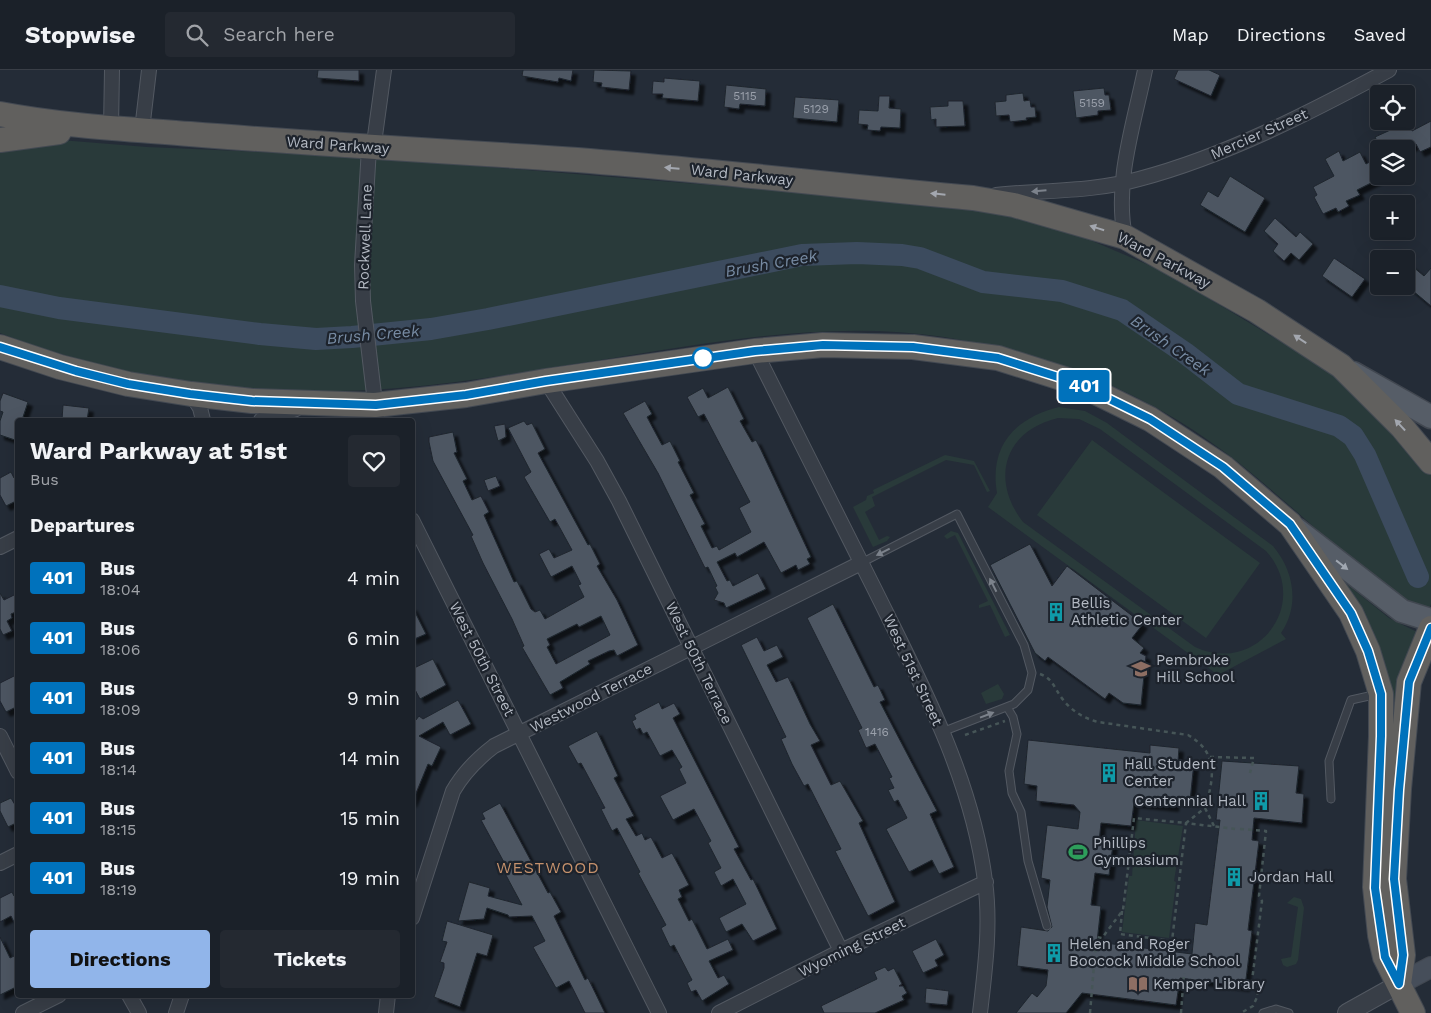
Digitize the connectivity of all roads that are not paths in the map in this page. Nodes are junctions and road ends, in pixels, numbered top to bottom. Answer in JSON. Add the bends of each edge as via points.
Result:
{"nodes":[{"id":1,"x":112,"y":70,"type":"edge"},
{"id":2,"x":150,"y":70,"type":"edge"},
{"id":3,"x":384,"y":70,"type":"edge"},
{"id":4,"x":1145,"y":70,"type":"edge"},
{"id":5,"x":1389,"y":70,"type":"edge"},
{"id":6,"x":0,"y":114,"type":"edge"},
{"id":7,"x":102,"y":128,"type":"junction"},
{"id":8,"x":142,"y":130,"type":"junction"},
{"id":9,"x":0,"y":140,"type":"edge"},
{"id":10,"x":370,"y":148,"type":"junction"},
{"id":11,"x":1122,"y":182,"type":"junction"},
{"id":12,"x":973,"y":198,"type":"junction"},
{"id":13,"x":1125,"y":237,"type":"junction"},
{"id":14,"x":0,"y":347,"type":"edge"},
{"id":15,"x":755,"y":351,"type":"junction"},
{"id":16,"x":1341,"y":366,"type":"junction"},
{"id":17,"x":546,"y":381,"type":"junction"},
{"id":18,"x":190,"y":394,"type":"junction"},
{"id":19,"x":310,"y":402,"type":"junction"},
{"id":20,"x":376,"y":413,"type":"edge"},
{"id":21,"x":1431,"y":417,"type":"edge"},
{"id":22,"x":202,"y":418,"type":"edge"},
{"id":23,"x":268,"y":418,"type":"edge"},
{"id":24,"x":1431,"y":462,"type":"edge"},
{"id":25,"x":1290,"y":524,"type":"junction"},
{"id":26,"x":415,"y":532,"type":"edge"},
{"id":27,"x":15,"y":540,"type":"edge"},
{"id":28,"x":0,"y":547,"type":"edge"},
{"id":29,"x":419,"y":548,"type":"edge"},
{"id":30,"x":861,"y":563,"type":"junction"},
{"id":31,"x":1431,"y":620,"type":"edge"},
{"id":32,"x":1431,"y":628,"type":"edge"},
{"id":33,"x":692,"y":647,"type":"junction"},
{"id":34,"x":1431,"y":660,"type":"edge"},
{"id":35,"x":1381,"y":694,"type":"junction"},
{"id":36,"x":1007,"y":707,"type":"junction"},
{"id":37,"x":942,"y":732,"type":"junction"},
{"id":38,"x":520,"y":734,"type":"junction"},
{"id":39,"x":0,"y":736,"type":"edge"},
{"id":40,"x":13,"y":751,"type":"edge"},
{"id":41,"x":1399,"y":790,"type":"junction"},
{"id":42,"x":1332,"y":799,"type":"dead end"},
{"id":43,"x":15,"y":856,"type":"edge"},
{"id":44,"x":0,"y":863,"type":"edge"},
{"id":45,"x":986,"y":882,"type":"junction"},
{"id":46,"x":415,"y":909,"type":"edge"},
{"id":47,"x":1047,"y":926,"type":"dead end"},
{"id":48,"x":841,"y":951,"type":"junction"},
{"id":49,"x":1430,"y":969,"type":"edge"},
{"id":50,"x":1399,"y":984,"type":"junction"},
{"id":51,"x":53,"y":998,"type":"edge"},
{"id":52,"x":131,"y":998,"type":"edge"},
{"id":53,"x":181,"y":998,"type":"edge"},
{"id":54,"x":388,"y":998,"type":"edge"},
{"id":55,"x":23,"y":1013,"type":"edge"},
{"id":56,"x":139,"y":1013,"type":"edge"},
{"id":57,"x":176,"y":1013,"type":"edge"},
{"id":58,"x":386,"y":1013,"type":"edge"},
{"id":59,"x":659,"y":1013,"type":"edge"},
{"id":60,"x":719,"y":1013,"type":"edge"},
{"id":61,"x":980,"y":1013,"type":"edge"},
{"id":62,"x":1263,"y":1013,"type":"edge"},
{"id":63,"x":1289,"y":1013,"type":"edge"},
{"id":64,"x":1347,"y":1013,"type":"edge"},
{"id":65,"x":1413,"y":1013,"type":"edge"}],
"edges":[{"from":1,"to":7,"type":"street"},
{"from":2,"to":8,"type":"street"},
{"from":3,"to":10,"type":"street","name":"Rockwell Lane","via":[[375,136]]},
{"from":4,"to":11,"type":"street"},
{"from":5,"to":11,"type":"street","name":"Mercier Street","via":[[1319,107],[1200,159],[1138,180]]},
{"from":6,"to":7,"type":"highway","name":"Ward Parkway"},
{"from":7,"to":8,"type":"highway","name":"Ward Parkway"},
{"from":7,"to":9,"type":"highway"},
{"from":8,"to":10,"type":"highway","name":"Ward Parkway"},
{"from":12,"to":10,"type":"highway","name":"Ward Parkway","one_way":true,"via":[[536,157]]},
{"from":10,"to":20,"type":"street","name":"Rockwell Lane","via":[[363,237],[363,301]]},
{"from":11,"to":12,"type":"street","name":"Mercier Street","one_way":true},
{"from":11,"to":13,"type":"street","via":[[1120,215]]},
{"from":13,"to":12,"type":"highway","name":"Ward Parkway","one_way":true,"via":[[1023,208]]},
{"from":16,"to":13,"type":"highway","name":"Ward Parkway","one_way":true,"via":[[1257,311]]},
{"from":14,"to":18,"type":"highway","via":[[110,380]]},
{"from":15,"to":17,"type":"highway"},
{"from":15,"to":25,"type":"highway","via":[[823,345],[913,347],[998,358],[1068,380],[1150,419],[1223,467]]},
{"from":15,"to":30,"type":"street","name":"West 51st Street"},
{"from":16,"to":21,"type":"main road","name":"Ward Parkway"},
{"from":24,"to":16,"type":"highway","one_way":true,"via":[[1402,426]]},
{"from":17,"to":20,"type":"highway"},
{"from":17,"to":33,"type":"street","name":"West 50th Terrace","via":[[597,461]]},
{"from":18,"to":19,"type":"highway","via":[[252,401]]},
{"from":18,"to":22,"type":"street"},
{"from":19,"to":20,"type":"highway"},
{"from":19,"to":23,"type":"street","via":[[307,406]]},
{"from":25,"to":31,"type":"main road","one_way":true,"via":[[1402,611]]},
{"from":25,"to":35,"type":"highway","via":[[1351,613],[1368,651]]},
{"from":26,"to":29,"type":"street","name":"West 50th Street"},
{"from":27,"to":28,"type":"street"},
{"from":29,"to":38,"type":"street","name":"West 50th Street"},
{"from":30,"to":33,"type":"street","name":"Westwood Terrace"},
{"from":36,"to":30,"type":"lane","one_way":true,"via":[[1028,690],[1032,673],[1030,662],[957,514]]},
{"from":30,"to":37,"type":"street","name":"West 51st Street","via":[[919,678]]},
{"from":32,"to":41,"type":"highway","via":[[1409,682]]},
{"from":33,"to":38,"type":"street","name":"Westwood Terrace"},
{"from":33,"to":48,"type":"street","name":"West 50th Terrace"},
{"from":34,"to":41,"type":"highway","via":[[1419,675],[1413,697],[1409,763]]},
{"from":35,"to":42,"type":"lane","via":[[1351,700],[1349,704],[1329,762]]},
{"from":35,"to":50,"type":"highway","via":[[1375,888],[1385,957]]},
{"from":37,"to":36,"type":"lane","one_way":true},
{"from":36,"to":47,"type":"lane","via":[[1017,734],[1009,771],[1012,793],[1021,812],[1028,861]]},
{"from":37,"to":45,"type":"street","name":"West 51st Street","via":[[974,818]]},
{"from":38,"to":46,"type":"street","name":"Westwood Terrace","via":[[494,746],[463,774],[453,791]]},
{"from":38,"to":59,"type":"street","name":"West 50th Street"},
{"from":39,"to":40,"type":"street"},
{"from":41,"to":50,"type":"highway","via":[[1394,879],[1403,955]]},
{"from":43,"to":44,"type":"street"},
{"from":45,"to":48,"type":"street","name":"Wyoming Street"},
{"from":45,"to":61,"type":"street","name":"West 51st Street","via":[[988,942]]},
{"from":48,"to":60,"type":"street","name":"Wyoming Street"},
{"from":49,"to":50,"type":"main road"},
{"from":50,"to":64,"type":"street"},
{"from":50,"to":65,"type":"highway"},
{"from":51,"to":55,"type":"street"},
{"from":52,"to":56,"type":"street"},
{"from":53,"to":57,"type":"street"},
{"from":54,"to":58,"type":"street"},
{"from":62,"to":63,"type":"lane","via":[[1276,1010]]}]}
